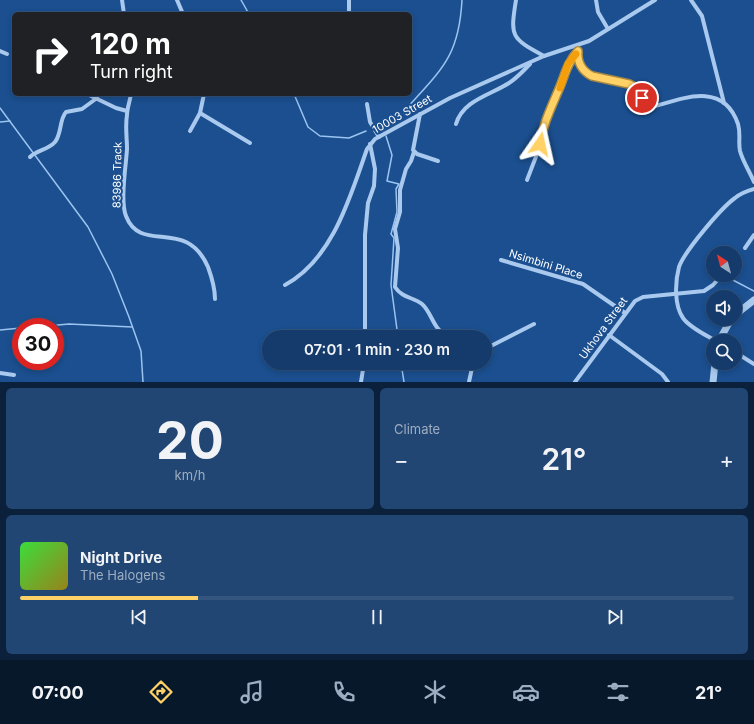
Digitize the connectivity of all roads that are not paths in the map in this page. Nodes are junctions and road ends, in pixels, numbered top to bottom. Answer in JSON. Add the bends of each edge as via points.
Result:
{"nodes":[{"id":1,"x":122,"y":0,"type":"edge"},
{"id":2,"x":177,"y":0,"type":"edge"},
{"id":3,"x":349,"y":0,"type":"edge"},
{"id":4,"x":516,"y":0,"type":"edge"},
{"id":5,"x":596,"y":0,"type":"edge"},
{"id":6,"x":655,"y":0,"type":"edge"},
{"id":7,"x":691,"y":0,"type":"edge"},
{"id":8,"x":124,"y":12,"type":"edge"},
{"id":9,"x":181,"y":12,"type":"edge"},
{"id":10,"x":349,"y":12,"type":"edge"},
{"id":11,"x":608,"y":29,"type":"junction"},
{"id":12,"x":578,"y":45,"type":"junction"},
{"id":13,"x":0,"y":50,"type":"edge"},
{"id":14,"x":578,"y":51,"type":"junction"},
{"id":15,"x":7,"y":54,"type":"dead end"},
{"id":16,"x":544,"y":56,"type":"junction"},
{"id":17,"x":532,"y":62,"type":"junction"},
{"id":18,"x":92,"y":96,"type":"edge"},
{"id":19,"x":131,"y":96,"type":"edge"},
{"id":20,"x":204,"y":96,"type":"edge"},
{"id":21,"x":97,"y":98,"type":"junction"},
{"id":22,"x":367,"y":104,"type":"dead end"},
{"id":23,"x":724,"y":104,"type":"junction"},
{"id":24,"x":127,"y":111,"type":"junction"},
{"id":25,"x":200,"y":113,"type":"junction"},
{"id":26,"x":420,"y":114,"type":"junction"},
{"id":27,"x":456,"y":124,"type":"dead end"},
{"id":28,"x":190,"y":131,"type":"dead end"},
{"id":29,"x":379,"y":137,"type":"junction"},
{"id":30,"x":250,"y":143,"type":"dead end"},
{"id":31,"x":370,"y":144,"type":"junction"},
{"id":32,"x":414,"y":152,"type":"junction"},
{"id":33,"x":30,"y":157,"type":"dead end"},
{"id":34,"x":438,"y":161,"type":"dead end"},
{"id":35,"x":527,"y":180,"type":"dead end"},
{"id":36,"x":754,"y":182,"type":"edge"},
{"id":37,"x":754,"y":189,"type":"edge"},
{"id":38,"x":754,"y":235,"type":"edge"},
{"id":39,"x":745,"y":248,"type":"dead end"},
{"id":40,"x":501,"y":260,"type":"dead end"},
{"id":41,"x":716,"y":282,"type":"edge"},
{"id":42,"x":285,"y":286,"type":"dead end"},
{"id":43,"x":676,"y":293,"type":"junction"},
{"id":44,"x":214,"y":300,"type":"dead end"},
{"id":45,"x":754,"y":300,"type":"edge"},
{"id":46,"x":742,"y":309,"type":"edge"},
{"id":47,"x":624,"y":313,"type":"junction"},
{"id":48,"x":534,"y":324,"type":"dead end"},
{"id":49,"x":365,"y":330,"type":"edge"},
{"id":50,"x":439,"y":330,"type":"edge"},
{"id":51,"x":609,"y":335,"type":"junction"},
{"id":52,"x":706,"y":335,"type":"edge"},
{"id":53,"x":492,"y":345,"type":"edge"},
{"id":54,"x":742,"y":356,"type":"edge"},
{"id":55,"x":754,"y":364,"type":"edge"},
{"id":56,"x":363,"y":370,"type":"edge"},
{"id":57,"x":472,"y":370,"type":"edge"},
{"id":58,"x":714,"y":370,"type":"edge"},
{"id":59,"x":0,"y":373,"type":"edge"},
{"id":60,"x":14,"y":375,"type":"dead end"},
{"id":61,"x":361,"y":382,"type":"edge"},
{"id":62,"x":469,"y":382,"type":"edge"},
{"id":63,"x":575,"y":382,"type":"edge"},
{"id":64,"x":668,"y":382,"type":"edge"},
{"id":65,"x":713,"y":382,"type":"edge"}],
"edges":[{"from":1,"to":8,"type":"street"},
{"from":2,"to":9,"type":"street"},
{"from":3,"to":10,"type":"street"},
{"from":4,"to":16,"type":"street","via":[[512,25],[514,33],[520,41]]},
{"from":5,"to":11,"type":"street","via":[[598,12]]},
{"from":6,"to":11,"type":"street","name":"10003 Street"},
{"from":7,"to":23,"type":"street","via":[[702,16]]},
{"from":11,"to":12,"type":"street","name":"10003 Street"},
{"from":12,"to":14,"type":"street"},
{"from":12,"to":16,"type":"street","name":"10003 Street"},
{"from":13,"to":15,"type":"street"},
{"from":14,"to":23,"type":"street","via":[[579,61],[587,73],[633,86],[649,108],[696,95],[710,97]]},
{"from":14,"to":35,"type":"street","via":[[568,64],[544,121],[537,154]]},
{"from":16,"to":17,"type":"street","name":"10003 Street"},
{"from":17,"to":26,"type":"street","name":"10003 Street"},
{"from":17,"to":27,"type":"street","via":[[509,83],[468,106],[459,114]]},
{"from":18,"to":21,"type":"street"},
{"from":19,"to":24,"type":"street","name":"83986 Track"},
{"from":20,"to":25,"type":"street"},
{"from":21,"to":24,"type":"street"},
{"from":21,"to":33,"type":"street","via":[[82,109],[65,113],[54,143],[37,150]]},
{"from":22,"to":29,"type":"street","via":[[370,122]]},
{"from":23,"to":36,"type":"street","via":[[738,124],[740,151]]},
{"from":24,"to":44,"type":"street","name":"83986 Track","via":[[124,197],[126,216],[138,231],[182,239],[197,248],[211,277],[215,290]]},
{"from":25,"to":28,"type":"street"},
{"from":25,"to":30,"type":"street"},
{"from":26,"to":29,"type":"street","name":"10003 Street"},
{"from":26,"to":32,"type":"street","via":[[413,142]]},
{"from":29,"to":31,"type":"street","name":"10003 Street"},
{"from":31,"to":42,"type":"street","name":"10003 Street","via":[[334,233],[305,272]]},
{"from":31,"to":49,"type":"street","via":[[375,169],[365,235]]},
{"from":32,"to":34,"type":"street"},
{"from":32,"to":50,"type":"street","via":[[400,190],[400,212],[395,229],[398,248],[395,288],[404,296],[421,304]]},
{"from":37,"to":43,"type":"street","via":[[727,204],[684,257],[679,268]]},
{"from":38,"to":39,"type":"street"},
{"from":40,"to":47,"type":"street","name":"Nsimbini Place","via":[[583,284]]},
{"from":41,"to":43,"type":"street","name":"Ukhova Street","via":[[704,291]]},
{"from":43,"to":47,"type":"street","name":"Ukhova Street","via":[[641,297]]},
{"from":43,"to":52,"type":"street","via":[[683,318]]},
{"from":45,"to":46,"type":"street"},
{"from":47,"to":51,"type":"street","name":"Ukhova Street"},
{"from":48,"to":53,"type":"street"},
{"from":51,"to":63,"type":"street","name":"Ukhova Street"},
{"from":51,"to":64,"type":"street","via":[[662,374]]},
{"from":54,"to":55,"type":"street"},
{"from":56,"to":61,"type":"street"},
{"from":57,"to":62,"type":"street"},
{"from":58,"to":65,"type":"street"},
{"from":59,"to":60,"type":"street"}]}
